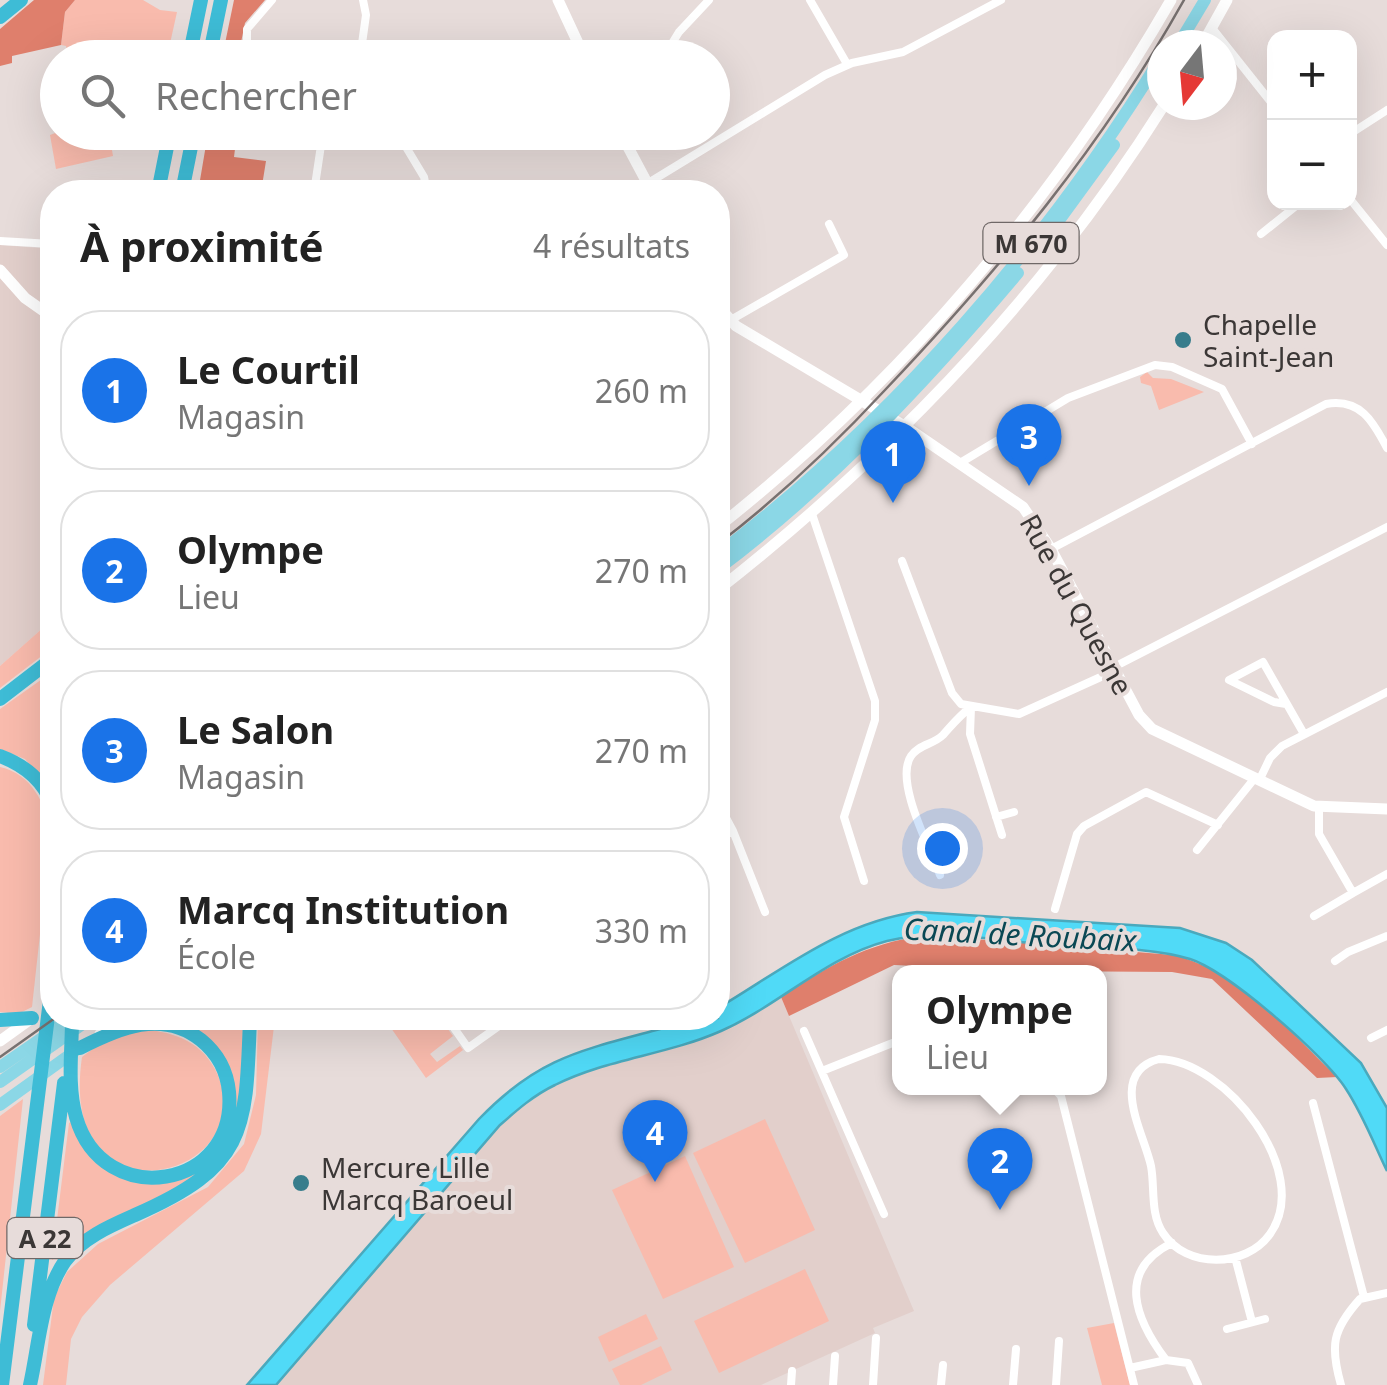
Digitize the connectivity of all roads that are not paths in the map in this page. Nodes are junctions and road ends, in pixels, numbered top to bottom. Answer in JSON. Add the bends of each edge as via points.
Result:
{"nodes":[{"id":1,"x":21,"y":0,"type":"edge"},
{"id":2,"x":194,"y":0,"type":"edge"},
{"id":3,"x":201,"y":0,"type":"edge"},
{"id":4,"x":221,"y":0,"type":"edge"},
{"id":5,"x":272,"y":0,"type":"edge"},
{"id":6,"x":363,"y":0,"type":"edge"},
{"id":7,"x":710,"y":0,"type":"edge"},
{"id":8,"x":810,"y":0,"type":"edge"},
{"id":9,"x":1001,"y":0,"type":"edge"},
{"id":10,"x":1171,"y":0,"type":"edge"},
{"id":11,"x":1195,"y":0,"type":"edge"},
{"id":12,"x":1205,"y":0,"type":"edge"},
{"id":13,"x":1227,"y":0,"type":"edge"},
{"id":14,"x":563,"y":2,"type":"edge"},
{"id":15,"x":0,"y":17,"type":"edge"},
{"id":16,"x":1212,"y":28,"type":"joint"},
{"id":17,"x":1177,"y":30,"type":"edge"},
{"id":18,"x":1187,"y":30,"type":"edge"},
{"id":19,"x":188,"y":40,"type":"edge"},
{"id":20,"x":190,"y":40,"type":"edge"},
{"id":21,"x":212,"y":40,"type":"edge"},
{"id":22,"x":246,"y":40,"type":"edge"},
{"id":23,"x":363,"y":40,"type":"edge"},
{"id":24,"x":578,"y":40,"type":"edge"},
{"id":25,"x":673,"y":40,"type":"edge"},
{"id":26,"x":846,"y":64,"type":"junction"},
{"id":27,"x":1147,"y":80,"type":"edge"},
{"id":28,"x":1147,"y":94,"type":"edge"},
{"id":29,"x":1267,"y":97,"type":"edge"},
{"id":30,"x":1387,"y":110,"type":"edge"},
{"id":31,"x":1153,"y":120,"type":"edge"},
{"id":32,"x":1357,"y":129,"type":"edge"},
{"id":33,"x":730,"y":134,"type":"edge"},
{"id":34,"x":166,"y":150,"type":"edge"},
{"id":35,"x":190,"y":150,"type":"edge"},
{"id":36,"x":321,"y":150,"type":"edge"},
{"id":37,"x":407,"y":150,"type":"edge"},
{"id":38,"x":627,"y":150,"type":"edge"},
{"id":39,"x":706,"y":150,"type":"edge"},
{"id":40,"x":160,"y":180,"type":"edge"},
{"id":41,"x":184,"y":180,"type":"edge"},
{"id":42,"x":316,"y":180,"type":"edge"},
{"id":43,"x":425,"y":180,"type":"edge"},
{"id":44,"x":640,"y":180,"type":"edge"},
{"id":45,"x":659,"y":180,"type":"edge"},
{"id":46,"x":1357,"y":208,"type":"edge"},
{"id":47,"x":1291,"y":210,"type":"edge"},
{"id":48,"x":829,"y":224,"type":"dead end"},
{"id":49,"x":1261,"y":234,"type":"dead end"},
{"id":50,"x":0,"y":241,"type":"edge"},
{"id":51,"x":40,"y":243,"type":"edge"},
{"id":52,"x":1387,"y":246,"type":"edge"},
{"id":53,"x":0,"y":270,"type":"edge"},
{"id":54,"x":40,"y":308,"type":"edge"},
{"id":55,"x":730,"y":310,"type":"edge"},
{"id":56,"x":730,"y":320,"type":"edge"},
{"id":57,"x":860,"y":401,"type":"junction"},
{"id":58,"x":884,"y":415,"type":"junction"},
{"id":59,"x":906,"y":427,"type":"junction"},
{"id":60,"x":1252,"y":444,"type":"junction"},
{"id":61,"x":1387,"y":448,"type":"edge"},
{"id":62,"x":960,"y":463,"type":"junction"},
{"id":63,"x":812,"y":514,"type":"junction"},
{"id":64,"x":730,"y":517,"type":"edge"},
{"id":65,"x":1387,"y":527,"type":"edge"},
{"id":66,"x":730,"y":544,"type":"edge"},
{"id":67,"x":1052,"y":548,"type":"junction"},
{"id":68,"x":730,"y":559,"type":"edge"},
{"id":69,"x":902,"y":561,"type":"dead end"},
{"id":70,"x":730,"y":580,"type":"edge"},
{"id":71,"x":40,"y":667,"type":"edge"},
{"id":72,"x":1114,"y":669,"type":"junction"},
{"id":73,"x":1387,"y":692,"type":"edge"},
{"id":74,"x":0,"y":699,"type":"edge"},
{"id":75,"x":1286,"y":704,"type":"junction"},
{"id":76,"x":970,"y":708,"type":"junction"},
{"id":77,"x":1304,"y":734,"type":"junction"},
{"id":78,"x":0,"y":756,"type":"edge"},
{"id":79,"x":1257,"y":780,"type":"junction"},
{"id":80,"x":40,"y":784,"type":"edge"},
{"id":81,"x":1319,"y":808,"type":"junction"},
{"id":82,"x":1387,"y":808,"type":"edge"},
{"id":83,"x":1014,"y":812,"type":"dead end"},
{"id":84,"x":996,"y":817,"type":"junction"},
{"id":85,"x":1218,"y":825,"type":"junction"},
{"id":86,"x":730,"y":826,"type":"edge"},
{"id":87,"x":733,"y":831,"type":"junction"},
{"id":88,"x":730,"y":833,"type":"edge"},
{"id":89,"x":1002,"y":835,"type":"dead end"},
{"id":90,"x":1197,"y":850,"type":"dead end"},
{"id":91,"x":1387,"y":874,"type":"edge"},
{"id":92,"x":940,"y":875,"type":"dead end"},
{"id":93,"x":864,"y":881,"type":"dead end"},
{"id":94,"x":1353,"y":893,"type":"junction"},
{"id":95,"x":1055,"y":908,"type":"dead end"},
{"id":96,"x":765,"y":912,"type":"dead end"},
{"id":97,"x":1314,"y":916,"type":"dead end"},
{"id":98,"x":1387,"y":936,"type":"edge"},
{"id":99,"x":1335,"y":962,"type":"dead end"},
{"id":100,"x":40,"y":1012,"type":"edge"},
{"id":101,"x":32,"y":1018,"type":"junction"},
{"id":102,"x":0,"y":1020,"type":"edge"},
{"id":103,"x":46,"y":1030,"type":"edge"},
{"id":104,"x":55,"y":1030,"type":"edge"},
{"id":105,"x":71,"y":1030,"type":"edge"},
{"id":106,"x":74,"y":1030,"type":"edge"},
{"id":107,"x":106,"y":1030,"type":"edge"},
{"id":108,"x":123,"y":1030,"type":"edge"},
{"id":109,"x":185,"y":1030,"type":"edge"},
{"id":110,"x":249,"y":1030,"type":"edge"},
{"id":111,"x":455,"y":1030,"type":"edge"},
{"id":112,"x":493,"y":1030,"type":"edge"},
{"id":113,"x":1387,"y":1030,"type":"edge"},
{"id":114,"x":804,"y":1031,"type":"dead end"},
{"id":115,"x":1371,"y":1038,"type":"dead end"},
{"id":116,"x":0,"y":1041,"type":"edge"},
{"id":117,"x":892,"y":1041,"type":"edge"},
{"id":118,"x":80,"y":1048,"type":"junction"},
{"id":119,"x":0,"y":1068,"type":"edge"},
{"id":120,"x":822,"y":1071,"type":"junction"},
{"id":121,"x":0,"y":1082,"type":"edge"},
{"id":122,"x":67,"y":1088,"type":"junction"},
{"id":123,"x":1060,"y":1095,"type":"edge"},
{"id":124,"x":1314,"y":1103,"type":"dead end"},
{"id":125,"x":0,"y":1105,"type":"edge"},
{"id":126,"x":884,"y":1214,"type":"dead end"},
{"id":127,"x":1172,"y":1243,"type":"junction"},
{"id":128,"x":1235,"y":1257,"type":"junction"},
{"id":129,"x":1387,"y":1293,"type":"edge"},
{"id":130,"x":1364,"y":1297,"type":"junction"},
{"id":131,"x":1265,"y":1319,"type":"dead end"},
{"id":132,"x":1252,"y":1322,"type":"junction"},
{"id":133,"x":1227,"y":1329,"type":"dead end"},
{"id":134,"x":876,"y":1338,"type":"dead end"},
{"id":135,"x":1059,"y":1341,"type":"dead end"},
{"id":136,"x":1016,"y":1349,"type":"dead end"},
{"id":137,"x":835,"y":1356,"type":"dead end"},
{"id":138,"x":1166,"y":1360,"type":"junction"},
{"id":139,"x":942,"y":1365,"type":"dead end"},
{"id":140,"x":1130,"y":1368,"type":"junction"},
{"id":141,"x":792,"y":1371,"type":"dead end"},
{"id":142,"x":2,"y":1385,"type":"edge"},
{"id":143,"x":28,"y":1385,"type":"edge"},
{"id":144,"x":791,"y":1385,"type":"edge"},
{"id":145,"x":833,"y":1385,"type":"edge"},
{"id":146,"x":873,"y":1385,"type":"edge"},
{"id":147,"x":941,"y":1385,"type":"edge"},
{"id":148,"x":1013,"y":1385,"type":"edge"},
{"id":149,"x":1056,"y":1385,"type":"edge"},
{"id":150,"x":1134,"y":1385,"type":"edge"},
{"id":151,"x":1198,"y":1385,"type":"edge"},
{"id":152,"x":1342,"y":1385,"type":"edge"}],
"edges":[{"from":1,"to":15,"type":"highway"},
{"from":2,"to":19,"type":"highway"},
{"from":3,"to":20,"type":"highway"},
{"from":4,"to":21,"type":"highway"},
{"from":5,"to":22,"type":"street"},
{"from":6,"to":23,"type":"street"},
{"from":7,"to":25,"type":"street"},
{"from":8,"to":26,"type":"street"},
{"from":9,"to":26,"type":"street","via":[[902,52]]},
{"from":10,"to":57,"type":"street","via":[[1022,220]]},
{"from":11,"to":17,"type":"main road"},
{"from":12,"to":18,"type":"main road"},
{"from":13,"to":16,"type":"street"},
{"from":14,"to":24,"type":"street"},
{"from":16,"to":29,"type":"street"},
{"from":26,"to":33,"type":"street"},
{"from":27,"to":58,"type":"main road","number":"M 670","via":[[1030,244]]},
{"from":28,"to":58,"type":"main road","number":"M 670","via":[[1048,236],[951,352]]},
{"from":30,"to":32,"type":"street"},
{"from":31,"to":59,"type":"street","via":[[1057,254]]},
{"from":34,"to":40,"type":"highway"},
{"from":35,"to":41,"type":"highway"},
{"from":36,"to":42,"type":"street"},
{"from":37,"to":43,"type":"street"},
{"from":38,"to":44,"type":"street"},
{"from":39,"to":45,"type":"street"},
{"from":46,"to":52,"type":"street"},
{"from":47,"to":49,"type":"street"},
{"from":48,"to":55,"type":"street","name":"Rue du Quesne","via":[[844,255]]},
{"from":50,"to":51,"type":"street"},
{"from":53,"to":54,"type":"street"},
{"from":56,"to":57,"type":"street","name":"Rue du Quesne"},
{"from":57,"to":58,"type":"street","name":"Rue du Quesne"},
{"from":57,"to":64,"type":"street"},
{"from":58,"to":59,"type":"street","name":"Rue du Quesne"},
{"from":58,"to":66,"type":"main road","number":"M 670"},
{"from":58,"to":68,"type":"main road","number":"M 670"},
{"from":59,"to":62,"type":"street","name":"Rue du Quesne"},
{"from":59,"to":63,"type":"street"},
{"from":60,"to":61,"type":"street","via":[[1339,402],[1367,414]]},
{"from":60,"to":62,"type":"street","via":[[1222,389],[1155,364],[1076,394]]},
{"from":60,"to":67,"type":"street"},
{"from":62,"to":67,"type":"street","name":"Rue du Quesne","via":[[1021,506]]},
{"from":63,"to":70,"type":"street"},
{"from":63,"to":93,"type":"street","via":[[876,701],[844,817]]},
{"from":65,"to":72,"type":"street"},
{"from":67,"to":72,"type":"street","name":"Rue du Quesne"},
{"from":69,"to":76,"type":"street","via":[[952,694]]},
{"from":71,"to":74,"type":"highway"},
{"from":72,"to":76,"type":"street","via":[[1018,714]]},
{"from":72,"to":79,"type":"street","name":"Rue du Quesne","via":[[1152,728]]},
{"from":73,"to":77,"type":"street"},
{"from":75,"to":75,"type":"street","via":[[1263,662],[1229,680],[1274,702]]},
{"from":75,"to":77,"type":"street"},
{"from":76,"to":84,"type":"street","via":[[970,734]]},
{"from":76,"to":92,"type":"street","via":[[918,749],[905,770]]},
{"from":77,"to":79,"type":"street","via":[[1274,753]]},
{"from":78,"to":80,"type":"highway"},
{"from":79,"to":81,"type":"street","name":"Rue du Quesne"},
{"from":79,"to":85,"type":"street"},
{"from":81,"to":82,"type":"street","name":"Rue du Quesne"},
{"from":81,"to":94,"type":"street","via":[[1319,834]]},
{"from":83,"to":84,"type":"street"},
{"from":84,"to":89,"type":"street"},
{"from":85,"to":90,"type":"street"},
{"from":85,"to":95,"type":"street","via":[[1154,794],[1138,794],[1076,834]]},
{"from":86,"to":87,"type":"street"},
{"from":87,"to":88,"type":"street"},
{"from":87,"to":96,"type":"street"},
{"from":91,"to":94,"type":"street"},
{"from":94,"to":97,"type":"street"},
{"from":98,"to":99,"type":"street"},
{"from":100,"to":101,"type":"main road"},
{"from":101,"to":102,"type":"highway"},
{"from":101,"to":116,"type":"street"},
{"from":103,"to":142,"type":"highway","number":"A 22"},
{"from":104,"to":119,"type":"main road"},
{"from":105,"to":122,"type":"highway"},
{"from":106,"to":121,"type":"main road"},
{"from":107,"to":118,"type":"street"},
{"from":108,"to":118,"type":"highway"},
{"from":109,"to":122,"type":"highway","via":[[223,1067],[230,1096],[227,1122],[211,1152],[192,1168],[165,1178],[115,1169],[87,1143]]},
{"from":110,"to":143,"type":"highway","via":[[245,1104],[227,1153],[194,1186],[73,1252],[50,1292]]},
{"from":111,"to":112,"type":"street","via":[[468,1048]]},
{"from":113,"to":115,"type":"street"},
{"from":114,"to":120,"type":"street"},
{"from":117,"to":120,"type":"street"},
{"from":118,"to":125,"type":"main road"},
{"from":120,"to":126,"type":"street"},
{"from":122,"to":143,"type":"highway","number":"A 22"},
{"from":123,"to":140,"type":"street"},
{"from":124,"to":130,"type":"street"},
{"from":127,"to":128,"type":"street","via":[[1203,1258]]},
{"from":127,"to":128,"type":"street","via":[[1157,1219],[1132,1099],[1138,1072],[1159,1059],[1184,1064],[1221,1087],[1258,1126],[1275,1158],[1281,1196],[1276,1223],[1261,1244]]},
{"from":127,"to":138,"type":"street","via":[[1149,1257],[1136,1292],[1140,1321]]},
{"from":128,"to":132,"type":"street"},
{"from":129,"to":130,"type":"street"},
{"from":130,"to":152,"type":"street","via":[[1334,1342]]},
{"from":131,"to":132,"type":"street"},
{"from":132,"to":133,"type":"street"},
{"from":134,"to":146,"type":"street"},
{"from":135,"to":149,"type":"street"},
{"from":136,"to":148,"type":"street"},
{"from":137,"to":145,"type":"street"},
{"from":138,"to":140,"type":"street"},
{"from":138,"to":151,"type":"street","via":[[1188,1363]]},
{"from":139,"to":147,"type":"street"},
{"from":140,"to":150,"type":"street"},
{"from":141,"to":144,"type":"street"}]}
